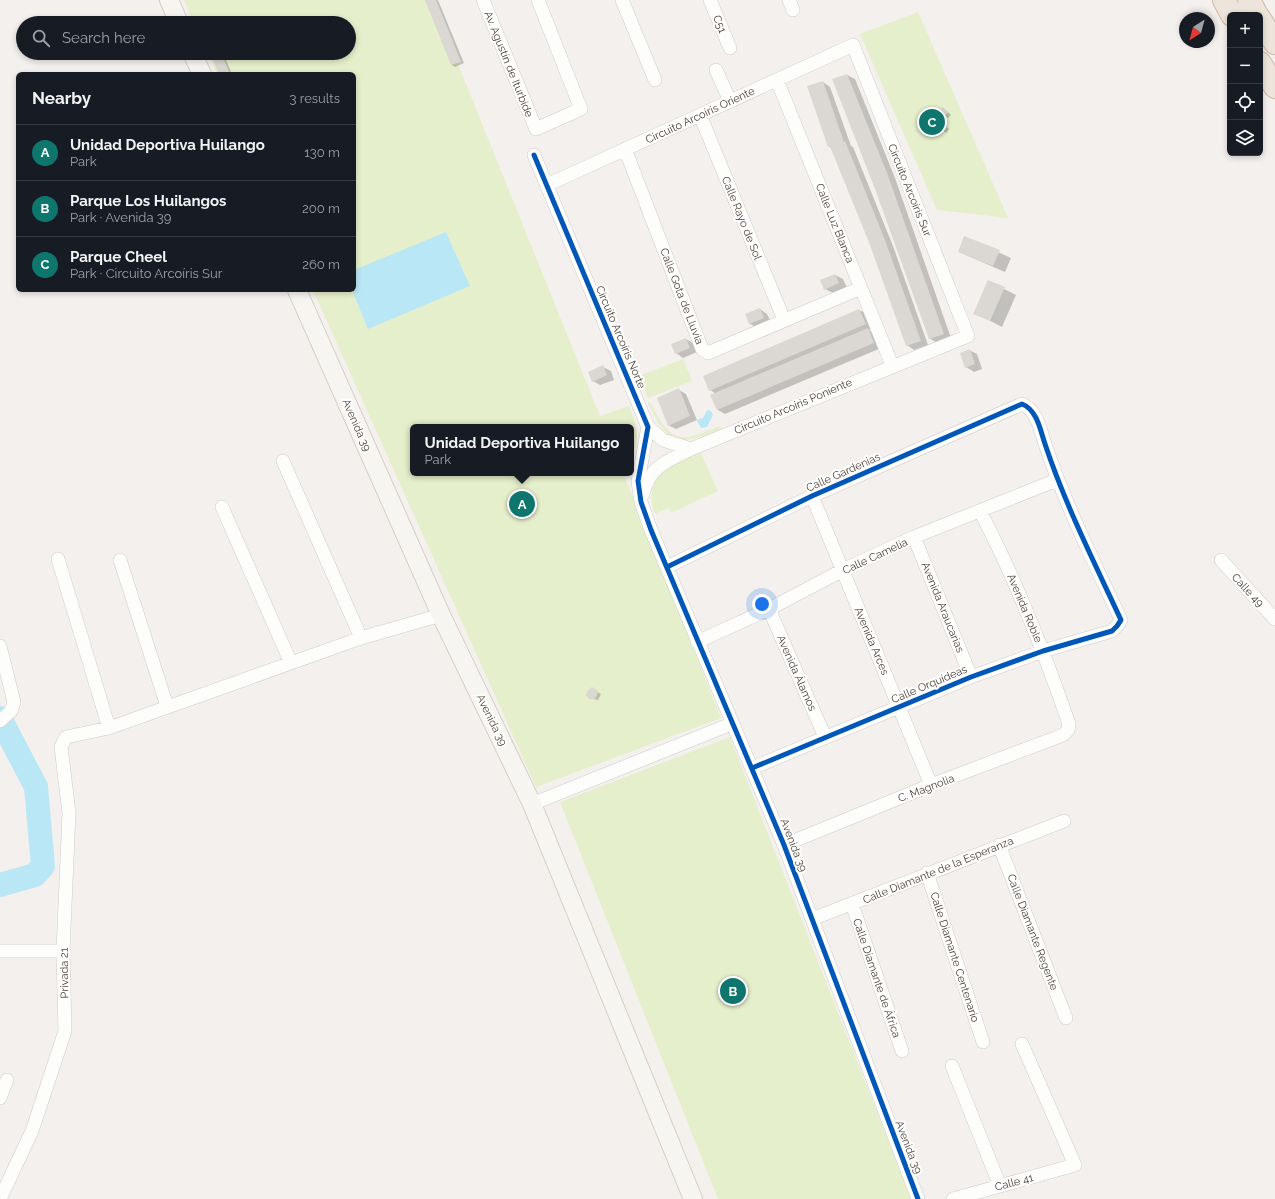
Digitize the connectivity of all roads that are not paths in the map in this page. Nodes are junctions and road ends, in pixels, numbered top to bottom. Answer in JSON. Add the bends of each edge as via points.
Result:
{"nodes":[{"id":1,"x":169,"y":0,"type":"edge"},
{"id":2,"x":484,"y":0,"type":"edge"},
{"id":3,"x":538,"y":0,"type":"edge"},
{"id":4,"x":622,"y":0,"type":"edge"},
{"id":5,"x":710,"y":0,"type":"edge"},
{"id":6,"x":1224,"y":0,"type":"edge"},
{"id":7,"x":1249,"y":0,"type":"edge"},
{"id":8,"x":1230,"y":12,"type":"edge"},
{"id":9,"x":1255,"y":12,"type":"edge"},
{"id":10,"x":176,"y":16,"type":"edge"},
{"id":11,"x":1263,"y":24,"type":"edge"},
{"id":12,"x":1275,"y":43,"type":"edge"},
{"id":13,"x":853,"y":44,"type":"joint"},
{"id":14,"x":730,"y":48,"type":"dead end"},
{"id":15,"x":195,"y":60,"type":"edge"},
{"id":16,"x":1263,"y":68,"type":"edge"},
{"id":17,"x":716,"y":70,"type":"dead end"},
{"id":18,"x":201,"y":72,"type":"edge"},
{"id":19,"x":655,"y":80,"type":"dead end"},
{"id":20,"x":777,"y":80,"type":"junction"},
{"id":21,"x":1275,"y":87,"type":"edge"},
{"id":22,"x":730,"y":101,"type":"junction"},
{"id":23,"x":700,"y":115,"type":"junction"},
{"id":24,"x":625,"y":149,"type":"junction"},
{"id":25,"x":534,"y":155,"type":"dead end"},
{"id":26,"x":547,"y":185,"type":"junction"},
{"id":27,"x":861,"y":288,"type":"junction"},
{"id":28,"x":298,"y":292,"type":"edge"},
{"id":29,"x":784,"y":320,"type":"junction"},
{"id":30,"x":968,"y":336,"type":"joint"},
{"id":31,"x":892,"y":365,"type":"junction"},
{"id":32,"x":648,"y":427,"type":"junction"},
{"id":33,"x":691,"y":449,"type":"junction"},
{"id":34,"x":283,"y":461,"type":"dead end"},
{"id":35,"x":1057,"y":480,"type":"junction"},
{"id":36,"x":812,"y":496,"type":"junction"},
{"id":37,"x":641,"y":502,"type":"junction"},
{"id":38,"x":222,"y":507,"type":"dead end"},
{"id":39,"x":980,"y":511,"type":"junction"},
{"id":40,"x":914,"y":537,"type":"junction"},
{"id":41,"x":58,"y":559,"type":"dead end"},
{"id":42,"x":120,"y":560,"type":"dead end"},
{"id":43,"x":1221,"y":560,"type":"dead end"},
{"id":44,"x":667,"y":568,"type":"junction"},
{"id":45,"x":843,"y":570,"type":"junction"},
{"id":46,"x":769,"y":609,"type":"junction"},
{"id":47,"x":441,"y":614,"type":"junction"},
{"id":48,"x":1275,"y":619,"type":"edge"},
{"id":49,"x":361,"y":638,"type":"junction"},
{"id":50,"x":698,"y":642,"type":"junction"},
{"id":51,"x":0,"y":646,"type":"edge"},
{"id":52,"x":1044,"y":651,"type":"junction"},
{"id":53,"x":291,"y":664,"type":"junction"},
{"id":54,"x":971,"y":677,"type":"junction"},
{"id":55,"x":167,"y":706,"type":"junction"},
{"id":56,"x":900,"y":707,"type":"junction"},
{"id":57,"x":1,"y":720,"type":"edge"},
{"id":58,"x":732,"y":724,"type":"junction"},
{"id":59,"x":109,"y":728,"type":"junction"},
{"id":60,"x":1068,"y":730,"type":"joint"},
{"id":61,"x":825,"y":737,"type":"junction"},
{"id":62,"x":752,"y":768,"type":"junction"},
{"id":63,"x":931,"y":785,"type":"junction"},
{"id":64,"x":532,"y":804,"type":"junction"},
{"id":65,"x":1064,"y":821,"type":"dead end"},
{"id":66,"x":784,"y":845,"type":"junction"},
{"id":67,"x":999,"y":845,"type":"junction"},
{"id":68,"x":927,"y":873,"type":"junction"},
{"id":69,"x":852,"y":904,"type":"junction"},
{"id":70,"x":812,"y":919,"type":"junction"},
{"id":71,"x":0,"y":951,"type":"edge"},
{"id":72,"x":63,"y":951,"type":"junction"},
{"id":73,"x":1066,"y":1018,"type":"dead end"},
{"id":74,"x":983,"y":1042,"type":"dead end"},
{"id":75,"x":1022,"y":1044,"type":"dead end"},
{"id":76,"x":902,"y":1051,"type":"dead end"},
{"id":77,"x":952,"y":1066,"type":"dead end"},
{"id":78,"x":7,"y":1080,"type":"dead end"},
{"id":79,"x":0,"y":1098,"type":"edge"},
{"id":80,"x":1000,"y":1186,"type":"junction"},
{"id":81,"x":1,"y":1193,"type":"edge"},
{"id":82,"x":693,"y":1199,"type":"edge"},
{"id":83,"x":918,"y":1199,"type":"edge"},
{"id":84,"x":953,"y":1199,"type":"edge"}],
"edges":[{"from":1,"to":10,"type":"street"},
{"from":2,"to":3,"type":"street","name":"Av. Agustín de Iturbide","via":[[536,129],[581,109]]},
{"from":4,"to":19,"type":"street"},
{"from":5,"to":14,"type":"street","name":"C51"},
{"from":6,"to":8,"type":"highway"},
{"from":7,"to":9,"type":"highway"},
{"from":11,"to":12,"type":"highway"},
{"from":13,"to":20,"type":"street","name":"Circuito Arcoíris Oriente"},
{"from":13,"to":30,"type":"street","name":"Circuito Arcoíris Sur"},
{"from":15,"to":18,"type":"street"},
{"from":16,"to":21,"type":"highway"},
{"from":17,"to":22,"type":"street"},
{"from":20,"to":22,"type":"street","name":"Circuito Arcoíris Oriente"},
{"from":20,"to":27,"type":"street","name":"Calle Luz Blanca"},
{"from":22,"to":23,"type":"street","name":"Circuito Arcoíris Oriente"},
{"from":23,"to":24,"type":"street","name":"Circuito Arcoíris Oriente"},
{"from":23,"to":29,"type":"street","name":"Calle Rayo de Sol"},
{"from":24,"to":26,"type":"street","name":"Circuito Arcoíris Oriente"},
{"from":24,"to":29,"type":"street","name":"Calle Gota de Lluvia","via":[[702,349],[708,353]]},
{"from":25,"to":26,"type":"street","name":"Circuito Arcoíris Norte"},
{"from":26,"to":32,"type":"street","name":"Circuito Arcoíris Norte"},
{"from":27,"to":29,"type":"street","name":"Calle Gota de Lluvia"},
{"from":27,"to":31,"type":"street","name":"Calle Luz Blanca"},
{"from":28,"to":47,"type":"street","name":"Avenida 39"},
{"from":30,"to":31,"type":"street","name":"Circuito Arcoíris Poniente"},
{"from":31,"to":33,"type":"street","name":"Circuito Arcoíris Poniente"},
{"from":32,"to":33,"type":"street","name":"Circuito Arcoíris Norte","via":[[663,440]]},
{"from":32,"to":37,"type":"street","via":[[638,481]]},
{"from":33,"to":37,"type":"street","name":"Circuito Arcoíris Poniente","via":[[660,464],[647,480]]},
{"from":34,"to":49,"type":"street"},
{"from":35,"to":36,"type":"street","name":"Calle Gardenias","via":[[1036,416],[1030,407],[1022,404]]},
{"from":35,"to":39,"type":"street","name":"Calle Camelia"},
{"from":35,"to":52,"type":"street","name":"Calle Orquídeas","via":[[1121,620],[1112,631]]},
{"from":36,"to":44,"type":"street","name":"Calle Gardenias"},
{"from":36,"to":45,"type":"street","name":"Avenida Arces"},
{"from":37,"to":44,"type":"street","name":"Avenida 39"},
{"from":38,"to":53,"type":"street"},
{"from":39,"to":40,"type":"street","name":"Calle Camelia"},
{"from":39,"to":52,"type":"street","name":"Avenida Roble","via":[[1008,565]]},
{"from":40,"to":45,"type":"street","name":"Calle Camelia"},
{"from":40,"to":54,"type":"street","name":"Avenida Araucarias"},
{"from":41,"to":59,"type":"street"},
{"from":42,"to":55,"type":"street"},
{"from":43,"to":48,"type":"street","name":"Calle 49"},
{"from":44,"to":50,"type":"street","name":"Avenida 39"},
{"from":45,"to":46,"type":"street","name":"Calle Camelia"},
{"from":45,"to":56,"type":"street","name":"Avenida Arces"},
{"from":46,"to":50,"type":"street","name":"Calle Camelia"},
{"from":46,"to":61,"type":"street","name":"Avenida Álamos"},
{"from":47,"to":49,"type":"street"},
{"from":47,"to":64,"type":"street","name":"Avenida 39"},
{"from":49,"to":53,"type":"street"},
{"from":50,"to":58,"type":"street","name":"Avenida 39"},
{"from":51,"to":57,"type":"street","via":[[14,702],[11,711]]},
{"from":52,"to":54,"type":"street","name":"Calle Orquídeas"},
{"from":52,"to":60,"type":"street","name":"Avenida Roble","via":[[1069,724]]},
{"from":53,"to":55,"type":"street"},
{"from":54,"to":56,"type":"street","name":"Calle Orquídeas"},
{"from":55,"to":59,"type":"street"},
{"from":56,"to":61,"type":"street","name":"Calle Orquídeas"},
{"from":56,"to":63,"type":"street","name":"Avenida Arces"},
{"from":58,"to":62,"type":"street","name":"Avenida 39"},
{"from":58,"to":64,"type":"street"},
{"from":59,"to":72,"type":"street","name":"Privada 21","via":[[66,737],[61,747],[69,813]]},
{"from":60,"to":63,"type":"street","name":"C. Magnolia","via":[[1063,735]]},
{"from":61,"to":62,"type":"street","name":"Calle Orquídeas"},
{"from":62,"to":66,"type":"street","name":"Avenida 39"},
{"from":63,"to":66,"type":"street","name":"C. Magnolia"},
{"from":64,"to":82,"type":"street","name":"Avenida 39"},
{"from":65,"to":67,"type":"street","name":"Calle Diamante de la Esperanza"},
{"from":66,"to":70,"type":"street","name":"Avenida 39"},
{"from":67,"to":68,"type":"street","name":"Calle Diamante de la Esperanza"},
{"from":67,"to":73,"type":"street","name":"Calle Diamante Regente"},
{"from":68,"to":69,"type":"street","name":"Calle Diamante de la Esperanza"},
{"from":68,"to":74,"type":"street","name":"Calle Diamante Centenario"},
{"from":69,"to":70,"type":"street","name":"Calle Diamante de la Esperanza"},
{"from":69,"to":76,"type":"street","name":"Calle Diamante de África"},
{"from":70,"to":83,"type":"street","name":"Avenida 39"},
{"from":71,"to":72,"type":"street"},
{"from":72,"to":81,"type":"street","name":"Privada 21","via":[[66,1031],[32,1131]]},
{"from":75,"to":80,"type":"street","name":"Calle 41","via":[[1075,1166]]},
{"from":77,"to":80,"type":"street"},
{"from":78,"to":79,"type":"street"},
{"from":80,"to":84,"type":"street","name":"Calle 41"}]}
